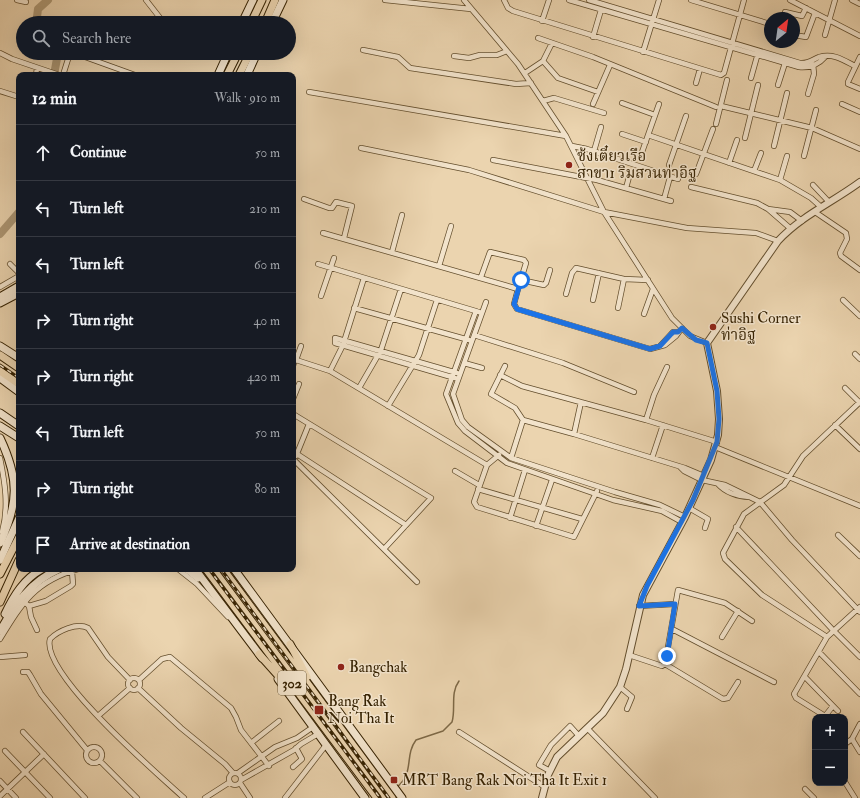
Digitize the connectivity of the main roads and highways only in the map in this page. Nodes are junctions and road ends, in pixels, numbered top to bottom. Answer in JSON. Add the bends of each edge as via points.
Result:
{"nodes":[{"id":1,"x":253,"y":0,"type":"edge"},
{"id":2,"x":262,"y":0,"type":"edge"},
{"id":3,"x":275,"y":0,"type":"edge"},
{"id":4,"x":283,"y":0,"type":"edge"},
{"id":5,"x":278,"y":10,"type":"junction"},
{"id":6,"x":248,"y":11,"type":"junction"},
{"id":7,"x":246,"y":16,"type":"edge"},
{"id":8,"x":247,"y":16,"type":"edge"},
{"id":9,"x":254,"y":16,"type":"edge"},
{"id":10,"x":269,"y":16,"type":"edge"},
{"id":11,"x":272,"y":16,"type":"edge"},
{"id":12,"x":275,"y":16,"type":"edge"},
{"id":13,"x":225,"y":60,"type":"edge"},
{"id":14,"x":234,"y":60,"type":"edge"},
{"id":15,"x":246,"y":60,"type":"edge"},
{"id":16,"x":254,"y":60,"type":"edge"},
{"id":17,"x":219,"y":72,"type":"edge"},
{"id":18,"x":228,"y":72,"type":"edge"},
{"id":19,"x":240,"y":72,"type":"edge"},
{"id":20,"x":248,"y":72,"type":"edge"},
{"id":21,"x":16,"y":288,"type":"edge"},
{"id":22,"x":16,"y":294,"type":"edge"},
{"id":23,"x":0,"y":297,"type":"edge"},
{"id":24,"x":0,"y":303,"type":"edge"},
{"id":25,"x":0,"y":345,"type":"edge"},
{"id":26,"x":16,"y":352,"type":"edge"},
{"id":27,"x":0,"y":355,"type":"edge"},
{"id":28,"x":16,"y":356,"type":"edge"},
{"id":29,"x":16,"y":366,"type":"edge"},
{"id":30,"x":0,"y":371,"type":"edge"},
{"id":31,"x":0,"y":378,"type":"edge"},
{"id":32,"x":16,"y":382,"type":"edge"},
{"id":33,"x":16,"y":390,"type":"edge"},
{"id":34,"x":0,"y":413,"type":"edge"},
{"id":35,"x":16,"y":424,"type":"edge"},
{"id":36,"x":0,"y":426,"type":"edge"},
{"id":37,"x":16,"y":436,"type":"edge"},
{"id":38,"x":0,"y":438,"type":"edge"},
{"id":39,"x":16,"y":526,"type":"edge"},
{"id":40,"x":0,"y":543,"type":"edge"},
{"id":41,"x":16,"y":543,"type":"edge"},
{"id":42,"x":0,"y":560,"type":"edge"},
{"id":43,"x":16,"y":567,"type":"edge"},
{"id":44,"x":38,"y":572,"type":"edge"},
{"id":45,"x":53,"y":572,"type":"edge"},
{"id":46,"x":190,"y":572,"type":"edge"},
{"id":47,"x":197,"y":572,"type":"edge"},
{"id":48,"x":208,"y":572,"type":"edge"},
{"id":49,"x":225,"y":572,"type":"edge"},
{"id":50,"x":236,"y":572,"type":"edge"},
{"id":51,"x":0,"y":574,"type":"edge"},
{"id":52,"x":218,"y":598,"type":"junction"},
{"id":53,"x":0,"y":602,"type":"edge"},
{"id":54,"x":0,"y":626,"type":"edge"},
{"id":55,"x":0,"y":631,"type":"edge"},
{"id":56,"x":290,"y":644,"type":"junction"},
{"id":57,"x":259,"y":654,"type":"junction"},
{"id":58,"x":316,"y":696,"type":"junction"},
{"id":59,"x":322,"y":724,"type":"junction"},
{"id":60,"x":365,"y":798,"type":"edge"},
{"id":61,"x":377,"y":798,"type":"edge"},
{"id":62,"x":392,"y":798,"type":"edge"},
{"id":63,"x":402,"y":798,"type":"edge"}],
"edges":[{"from":1,"to":6,"type":"main road"},
{"from":2,"to":9,"type":"main road"},
{"from":3,"to":10,"type":"main road"},
{"from":4,"to":5,"type":"main road"},
{"from":5,"to":11,"type":"main road"},
{"from":5,"to":12,"type":"main road"},
{"from":6,"to":7,"type":"main road"},
{"from":6,"to":8,"type":"main road"},
{"from":13,"to":17,"type":"main road"},
{"from":14,"to":18,"type":"main road"},
{"from":15,"to":19,"type":"main road"},
{"from":16,"to":20,"type":"main road"},
{"from":21,"to":23,"type":"main road"},
{"from":22,"to":24,"type":"main road"},
{"from":25,"to":26,"type":"main road"},
{"from":25,"to":28,"type":"main road"},
{"from":27,"to":29,"type":"main road"},
{"from":30,"to":32,"type":"main road"},
{"from":31,"to":33,"type":"main road"},
{"from":34,"to":35,"type":"main road"},
{"from":36,"to":37,"type":"main road"},
{"from":38,"to":40,"type":"main road","via":[[12,467],[14,501]]},
{"from":39,"to":42,"type":"main road"},
{"from":41,"to":51,"type":"main road"},
{"from":43,"to":53,"type":"main road"},
{"from":44,"to":54,"type":"main road","via":[[15,594]]},
{"from":45,"to":55,"type":"main road","via":[[38,580],[24,593]]},
{"from":46,"to":52,"type":"main road"},
{"from":47,"to":52,"type":"main road","number":"302"},
{"from":48,"to":59,"type":"main road","number":"302"},
{"from":49,"to":58,"type":"main road","number":"302"},
{"from":50,"to":56,"type":"main road","number":"302"},
{"from":52,"to":57,"type":"main road","number":"302"},
{"from":56,"to":58,"type":"main road"},
{"from":56,"to":63,"type":"main road","number":"302"},
{"from":57,"to":59,"type":"main road"},
{"from":57,"to":60,"type":"main road","number":"302"},
{"from":58,"to":62,"type":"main road","number":"302"},
{"from":59,"to":61,"type":"main road","number":"302"}]}
